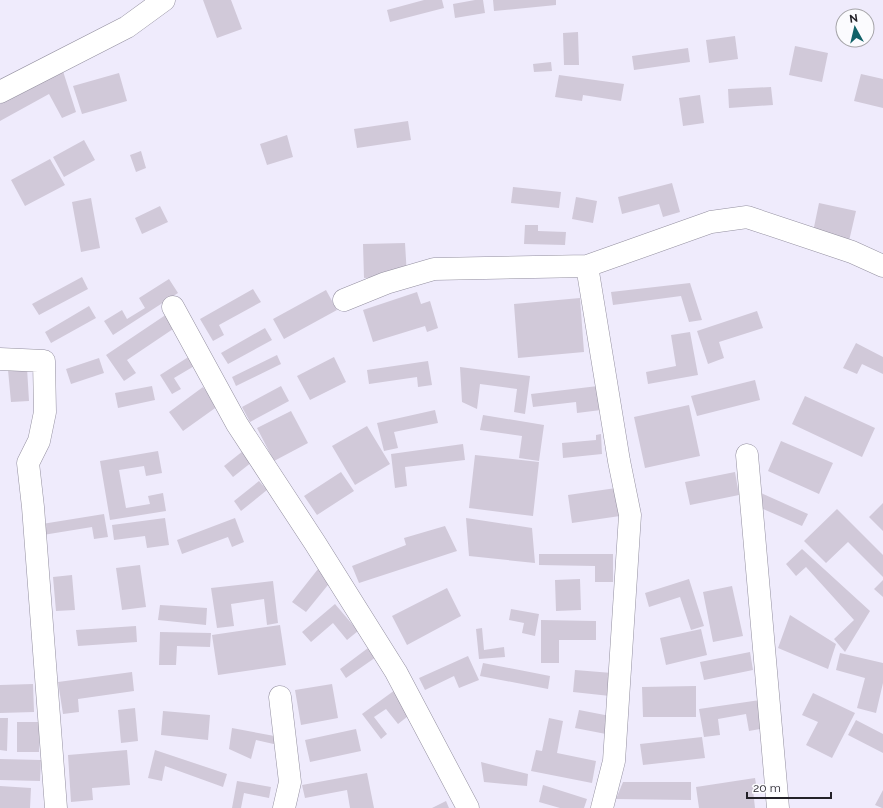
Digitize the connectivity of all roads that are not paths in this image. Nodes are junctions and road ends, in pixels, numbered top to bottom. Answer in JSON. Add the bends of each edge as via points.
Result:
{"nodes":[{"id":1,"x":164,"y":0,"type":"edge"},
{"id":2,"x":0,"y":92,"type":"edge"},
{"id":3,"x":587,"y":266,"type":"junction"},
{"id":4,"x":883,"y":266,"type":"edge"},
{"id":5,"x":344,"y":300,"type":"dead end"},
{"id":6,"x":173,"y":307,"type":"dead end"},
{"id":7,"x":0,"y":359,"type":"edge"},
{"id":8,"x":747,"y":455,"type":"dead end"},
{"id":9,"x":280,"y":697,"type":"dead end"},
{"id":10,"x":56,"y":808,"type":"edge"},
{"id":11,"x":284,"y":808,"type":"edge"},
{"id":12,"x":468,"y":808,"type":"edge"},
{"id":13,"x":602,"y":808,"type":"edge"},
{"id":14,"x":778,"y":808,"type":"edge"}],
"edges":[{"from":1,"to":2,"type":"street","via":[[127,28]]},
{"from":3,"to":4,"type":"street","via":[[711,222],[747,217],[852,252]]},
{"from":3,"to":5,"type":"street","via":[[434,269],[386,283]]},
{"from":3,"to":13,"type":"street","via":[[630,515],[614,761]]},
{"from":6,"to":12,"type":"street","via":[[236,424],[396,672]]},
{"from":7,"to":10,"type":"street","via":[[44,361],[45,412],[39,441],[28,463]]},
{"from":8,"to":14,"type":"street"},
{"from":9,"to":11,"type":"street","via":[[290,782]]}]}
